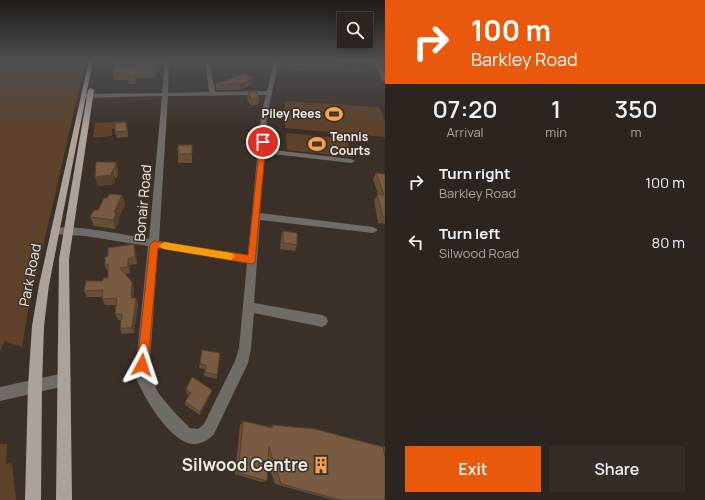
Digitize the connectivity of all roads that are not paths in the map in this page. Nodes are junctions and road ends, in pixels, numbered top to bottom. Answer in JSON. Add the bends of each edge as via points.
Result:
{"nodes":[{"id":1,"x":88,"y":83,"type":"edge"},
{"id":2,"x":90,"y":83,"type":"edge"},
{"id":3,"x":166,"y":83,"type":"edge"},
{"id":4,"x":211,"y":83,"type":"edge"},
{"id":5,"x":271,"y":83,"type":"edge"},
{"id":6,"x":212,"y":93,"type":"junction"},
{"id":7,"x":269,"y":93,"type":"junction"},
{"id":8,"x":165,"y":94,"type":"junction"},
{"id":9,"x":86,"y":96,"type":"junction"},
{"id":10,"x":262,"y":151,"type":"junction"},
{"id":11,"x":351,"y":161,"type":"dead end"},
{"id":12,"x":256,"y":216,"type":"junction"},
{"id":13,"x":373,"y":230,"type":"dead end"},
{"id":14,"x":61,"y":231,"type":"junction"},
{"id":15,"x":154,"y":244,"type":"junction"},
{"id":16,"x":252,"y":260,"type":"junction"},
{"id":17,"x":250,"y":307,"type":"junction"},
{"id":18,"x":322,"y":321,"type":"dead end"},
{"id":19,"x":64,"y":380,"type":"junction"},
{"id":20,"x":35,"y":386,"type":"junction"},
{"id":21,"x":0,"y":394,"type":"edge"},
{"id":22,"x":33,"y":500,"type":"edge"},
{"id":23,"x":64,"y":500,"type":"edge"}],
"edges":[{"from":1,"to":9,"type":"main road","name":"Park Road"},
{"from":2,"to":9,"type":"main road","name":"Park Road"},
{"from":3,"to":8,"type":"street","name":"Bonair Road"},
{"from":4,"to":6,"type":"street"},
{"from":5,"to":7,"type":"street"},
{"from":6,"to":7,"type":"street"},
{"from":6,"to":8,"type":"street"},
{"from":7,"to":10,"type":"street","via":[[264,115]]},
{"from":8,"to":9,"type":"street"},
{"from":8,"to":15,"type":"street","name":"Bonair Road"},
{"from":9,"to":14,"type":"main road","name":"Park Road"},
{"from":10,"to":11,"type":"street"},
{"from":10,"to":12,"type":"street"},
{"from":12,"to":13,"type":"street"},
{"from":12,"to":16,"type":"street"},
{"from":14,"to":15,"type":"street","via":[[85,232]]},
{"from":14,"to":19,"type":"main road","name":"Park Road"},
{"from":14,"to":20,"type":"main road","name":"Park Road","via":[[38,326]]},
{"from":15,"to":16,"type":"street"},
{"from":15,"to":17,"type":"street","name":"Bonair Road","via":[[142,374],[148,391],[185,435],[197,437],[209,429],[243,356]]},
{"from":16,"to":17,"type":"street"},
{"from":17,"to":18,"type":"street"},
{"from":19,"to":20,"type":"street"},
{"from":19,"to":23,"type":"main road","name":"Park Road"},
{"from":20,"to":21,"type":"street"},
{"from":20,"to":22,"type":"main road","name":"Park Road"}]}
